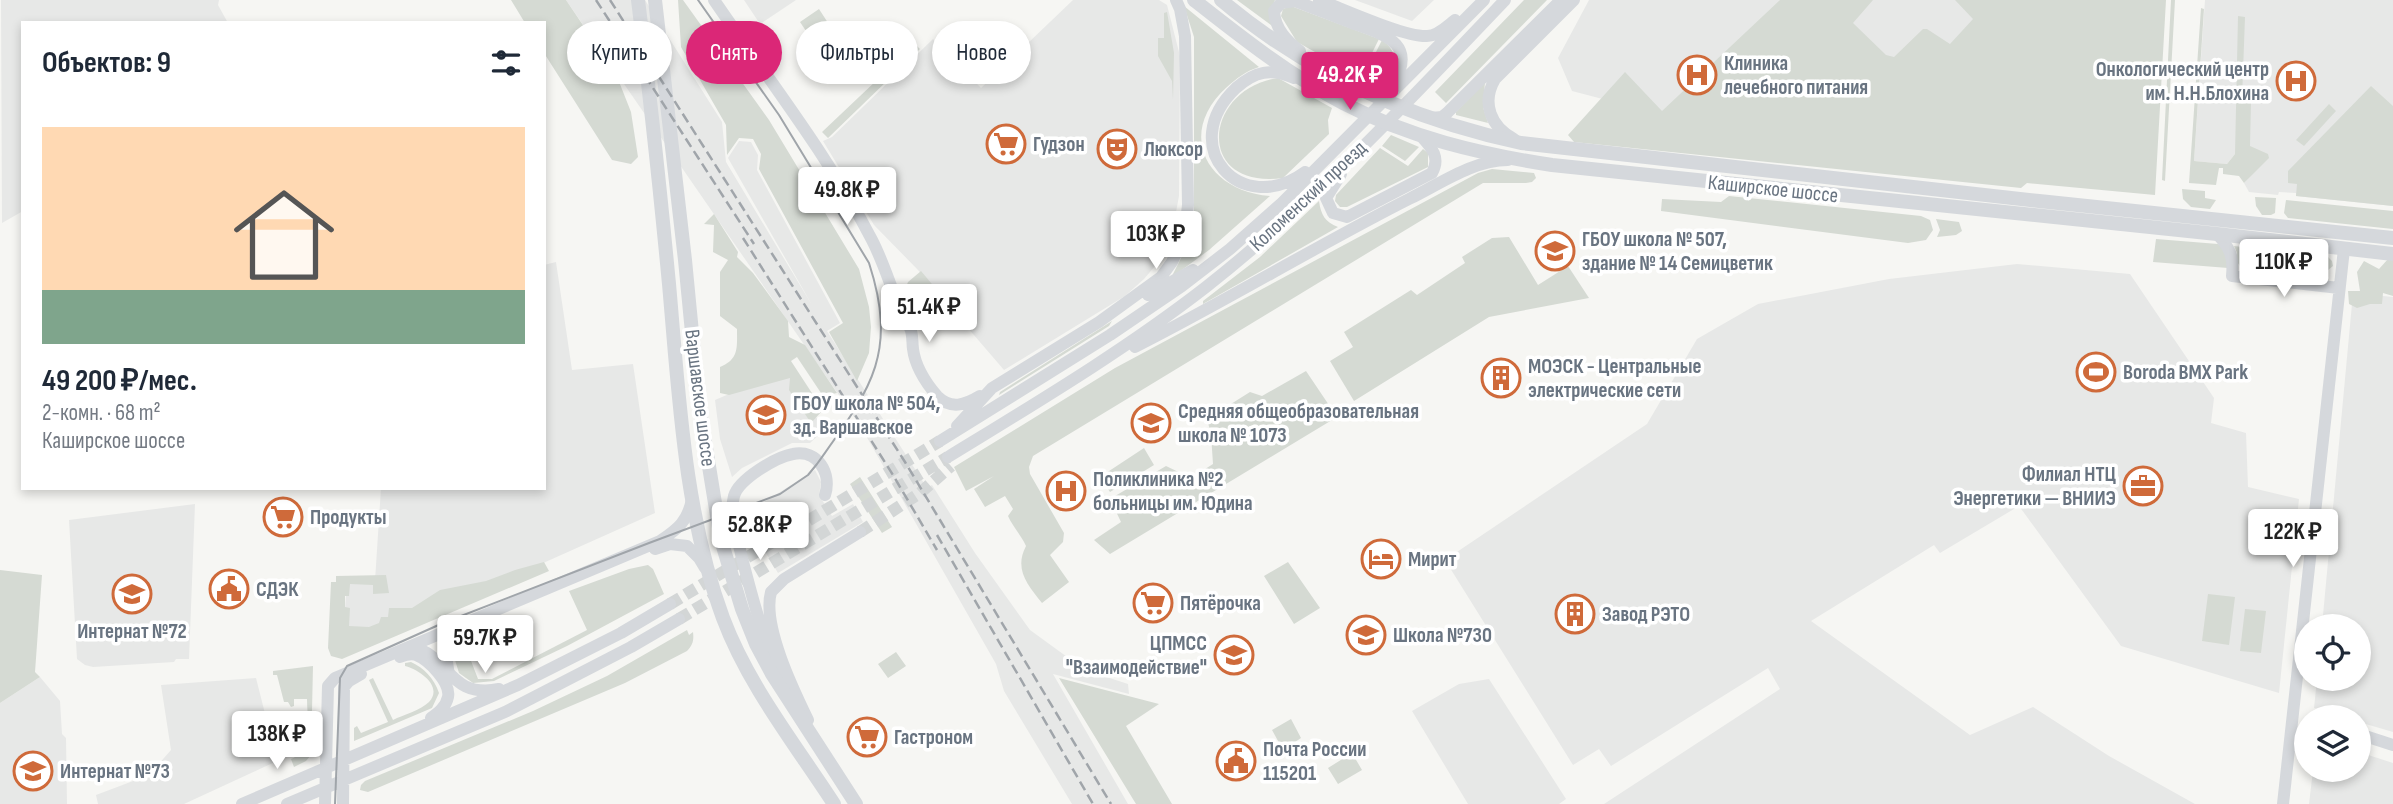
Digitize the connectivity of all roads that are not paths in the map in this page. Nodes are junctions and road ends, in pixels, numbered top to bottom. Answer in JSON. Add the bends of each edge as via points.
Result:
{"nodes":[{"id":1,"x":638,"y":0,"type":"edge"},
{"id":2,"x":655,"y":0,"type":"edge"},
{"id":3,"x":713,"y":0,"type":"edge"},
{"id":4,"x":1176,"y":0,"type":"edge"},
{"id":5,"x":1194,"y":0,"type":"edge"},
{"id":6,"x":1221,"y":0,"type":"edge"},
{"id":7,"x":1319,"y":0,"type":"edge"},
{"id":8,"x":1482,"y":0,"type":"edge"},
{"id":9,"x":1505,"y":0,"type":"edge"},
{"id":10,"x":1561,"y":0,"type":"edge"},
{"id":11,"x":1574,"y":0,"type":"edge"},
{"id":12,"x":1325,"y":71,"type":"junction"},
{"id":13,"x":1313,"y":86,"type":"junction"},
{"id":14,"x":1384,"y":100,"type":"junction"},
{"id":15,"x":1424,"y":118,"type":"junction"},
{"id":16,"x":1417,"y":135,"type":"junction"},
{"id":17,"x":1521,"y":143,"type":"junction"},
{"id":18,"x":1339,"y":146,"type":"junction"},
{"id":19,"x":1360,"y":149,"type":"junction"},
{"id":20,"x":1516,"y":160,"type":"junction"},
{"id":21,"x":2217,"y":234,"type":"junction"},
{"id":22,"x":2393,"y":238,"type":"edge"},
{"id":23,"x":1230,"y":249,"type":"junction"},
{"id":24,"x":2344,"y":249,"type":"junction"},
{"id":25,"x":2393,"y":254,"type":"edge"},
{"id":26,"x":2339,"y":288,"type":"junction"},
{"id":27,"x":1099,"y":322,"type":"junction"},
{"id":28,"x":1078,"y":375,"type":"junction"},
{"id":29,"x":992,"y":388,"type":"junction"},
{"id":30,"x":950,"y":461,"type":"tunnel mouth"},
{"id":31,"x":693,"y":495,"type":"junction"},
{"id":32,"x":825,"y":495,"type":"dead end"},
{"id":33,"x":860,"y":532,"type":"tunnel mouth"},
{"id":34,"x":708,"y":572,"type":"junction"},
{"id":35,"x":670,"y":604,"type":"tunnel mouth"},
{"id":36,"x":679,"y":619,"type":"tunnel mouth"},
{"id":37,"x":410,"y":647,"type":"junction"},
{"id":38,"x":449,"y":674,"type":"junction"},
{"id":39,"x":518,"y":685,"type":"junction"},
{"id":40,"x":2301,"y":705,"type":"edge"},
{"id":41,"x":794,"y":709,"type":"junction"},
{"id":42,"x":420,"y":727,"type":"junction"},
{"id":43,"x":2371,"y":738,"type":"edge"},
{"id":44,"x":2393,"y":745,"type":"edge"},
{"id":45,"x":2294,"y":747,"type":"edge"},
{"id":46,"x":825,"y":755,"type":"junction"},
{"id":47,"x":344,"y":761,"type":"junction"},
{"id":48,"x":326,"y":769,"type":"junction"},
{"id":49,"x":343,"y":782,"type":"junction"},
{"id":50,"x":325,"y":790,"type":"junction"},
{"id":51,"x":242,"y":804,"type":"edge"},
{"id":52,"x":288,"y":804,"type":"edge"},
{"id":53,"x":325,"y":804,"type":"edge"},
{"id":54,"x":343,"y":804,"type":"edge"},
{"id":55,"x":834,"y":804,"type":"edge"},
{"id":56,"x":856,"y":804,"type":"edge"},
{"id":57,"x":2283,"y":804,"type":"edge"}],
"edges":[{"from":1,"to":31,"type":"main road","name":"Варшавское шоссе","via":[[681,424]]},
{"from":2,"to":41,"type":"main road","name":"Варшавское шоссе","via":[[699,407],[721,540],[756,644]]},
{"from":3,"to":29,"type":"main road","via":[[854,205],[911,328],[920,370],[943,401],[959,406]]},
{"from":4,"to":27,"type":"main road","via":[[1185,36],[1185,231],[1161,277]]},
{"from":5,"to":13,"type":"main road","name":"Каширское шоссе"},
{"from":6,"to":12,"type":"main road","name":"Каширское шоссе"},
{"from":7,"to":8,"type":"main road","via":[[1427,36],[1440,32]]},
{"from":8,"to":14,"type":"main road","name":"Коломенский проезд"},
{"from":9,"to":19,"type":"main road","name":"Коломенский проезд"},
{"from":10,"to":15,"type":"main road","via":[[1447,113]]},
{"from":11,"to":17,"type":"main road","via":[[1490,89],[1489,109],[1495,125]]},
{"from":12,"to":14,"type":"main road","via":[[1279,30],[1274,12],[1281,3],[1295,2],[1395,41],[1401,52],[1400,74]]},
{"from":12,"to":15,"type":"main road","name":"Каширское шоссе","via":[[1356,90]]},
{"from":13,"to":16,"type":"main road","name":"Каширское шоссе"},
{"from":13,"to":18,"type":"main road","via":[[1283,73],[1248,78],[1220,106],[1212,125],[1212,149],[1232,177],[1244,184],[1272,188],[1295,178]]},
{"from":14,"to":18,"type":"main road","name":"Коломенский проезд"},
{"from":15,"to":17,"type":"main road","name":"Каширское шоссе"},
{"from":16,"to":19,"type":"main road","via":[[1434,151],[1432,173],[1347,217],[1338,216],[1326,198]]},
{"from":16,"to":20,"type":"main road","name":"Каширское шоссе"},
{"from":17,"to":22,"type":"main road","name":"Каширское шоссе"},
{"from":18,"to":23,"type":"main road","name":"Коломенский проезд"},
{"from":19,"to":28,"type":"main road","name":"Коломенский проезд","via":[[1207,286]]},
{"from":20,"to":21,"type":"main road","name":"Каширское шоссе"},
{"from":20,"to":28,"type":"main road","via":[[1470,169]]},
{"from":21,"to":24,"type":"main road","name":"Каширское шоссе"},
{"from":21,"to":26,"type":"main road","via":[[2233,255],[2232,276]]},
{"from":23,"to":27,"type":"main road"},
{"from":23,"to":29,"type":"main road","name":"Коломенский проезд","via":[[1110,335],[942,440]]},
{"from":24,"to":25,"type":"main road","name":"Каширское шоссе"},
{"from":24,"to":26,"type":"main road"},
{"from":26,"to":40,"type":"main road"},
{"from":27,"to":29,"type":"main road"},
{"from":28,"to":30,"type":"main road","name":"Коломенский проезд"},
{"from":31,"to":34,"type":"main road","name":"Варшавское шоссе"},
{"from":31,"to":37,"type":"main road","via":[[690,513],[679,529],[660,541]]},
{"from":32,"to":41,"type":"main road","via":[[826,472],[812,457],[797,453],[744,480],[733,500],[733,519],[761,632]]},
{"from":33,"to":46,"type":"main road","via":[[784,579],[769,600],[780,654]]},
{"from":34,"to":38,"type":"main road","via":[[687,545],[653,550],[470,625],[450,641],[445,655]]},
{"from":34,"to":55,"type":"main road","name":"Варшавское шоссе","via":[[747,672]]},
{"from":35,"to":39,"type":"main road"},
{"from":36,"to":49,"type":"main road","via":[[505,712]]},
{"from":37,"to":38,"type":"main road","via":[[429,653]]},
{"from":37,"to":48,"type":"main road","via":[[340,674],[328,686]]},
{"from":38,"to":39,"type":"main road","via":[[474,691]]},
{"from":39,"to":42,"type":"main road"},
{"from":41,"to":46,"type":"main road","name":"Варшавское шоссе"},
{"from":42,"to":47,"type":"main road"},
{"from":42,"to":47,"type":"main road","via":[[439,712],[449,695],[444,681],[419,656],[405,655],[356,676],[344,687]]},
{"from":43,"to":44,"type":"main road"},
{"from":45,"to":57,"type":"main road"},
{"from":46,"to":56,"type":"main road","name":"Варшавское шоссе"},
{"from":47,"to":48,"type":"main road"},
{"from":47,"to":49,"type":"main road"},
{"from":48,"to":50,"type":"main road"},
{"from":48,"to":51,"type":"main road"},
{"from":49,"to":50,"type":"main road"},
{"from":49,"to":54,"type":"main road"},
{"from":50,"to":52,"type":"main road"},
{"from":50,"to":53,"type":"main road"}]}
